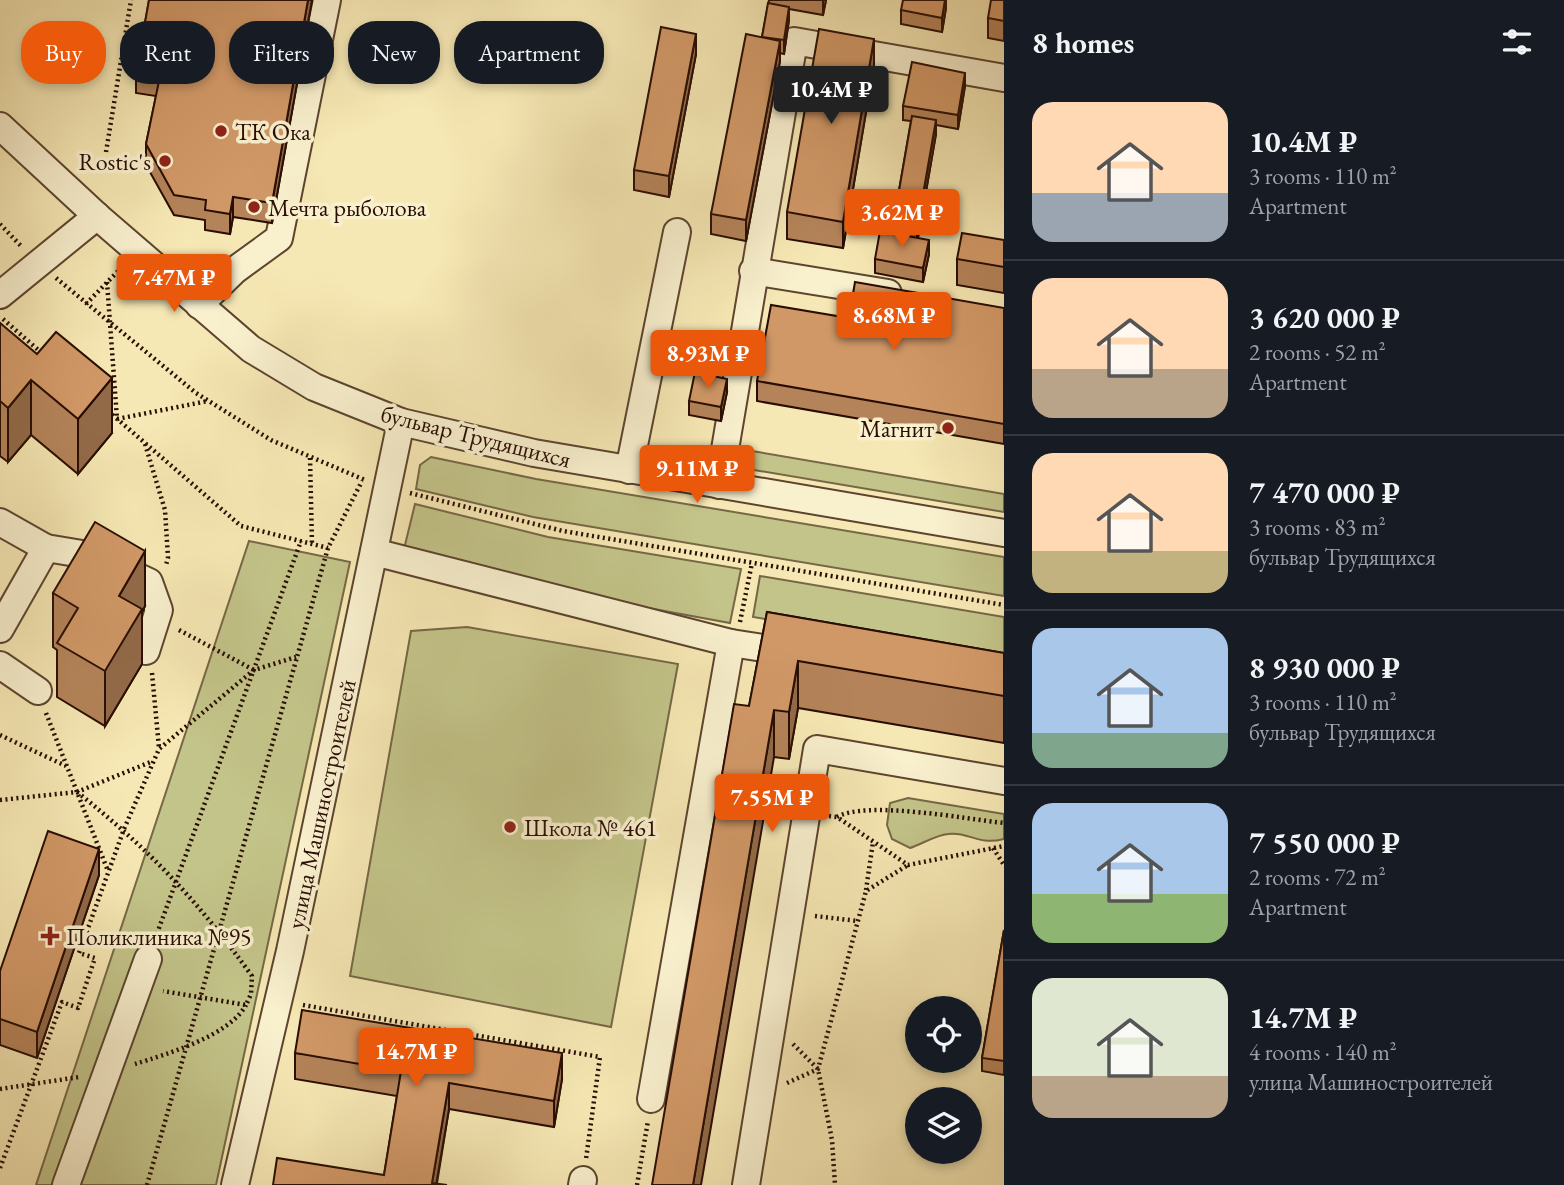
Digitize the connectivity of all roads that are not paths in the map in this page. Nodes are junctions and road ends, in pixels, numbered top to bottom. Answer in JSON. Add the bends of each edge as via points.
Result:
{"nodes":[{"id":1,"x":327,"y":0,"type":"edge"},
{"id":2,"x":1004,"y":78,"type":"edge"},
{"id":3,"x":0,"y":126,"type":"edge"},
{"id":4,"x":97,"y":216,"type":"junction"},
{"id":5,"x":677,"y":232,"type":"dead end"},
{"id":6,"x":753,"y":271,"type":"junction"},
{"id":7,"x":0,"y":295,"type":"edge"},
{"id":8,"x":912,"y":297,"type":"edge"},
{"id":9,"x":199,"y":305,"type":"junction"},
{"id":10,"x":401,"y":422,"type":"junction"},
{"id":11,"x":629,"y":470,"type":"junction"},
{"id":12,"x":719,"y":485,"type":"junction"},
{"id":13,"x":0,"y":522,"type":"edge"},
{"id":14,"x":1004,"y":533,"type":"edge"},
{"id":15,"x":46,"y":548,"type":"junction"},
{"id":16,"x":374,"y":552,"type":"junction"},
{"id":17,"x":0,"y":629,"type":"edge"},
{"id":18,"x":734,"y":643,"type":"junction"},
{"id":19,"x":146,"y":651,"type":"road end"},
{"id":20,"x":817,"y":657,"type":"edge"},
{"id":21,"x":0,"y":665,"type":"edge"},
{"id":22,"x":38,"y":691,"type":"road end"},
{"id":23,"x":1004,"y":781,"type":"edge"},
{"id":24,"x":148,"y":959,"type":"road end"},
{"id":25,"x":651,"y":1099,"type":"road end"},
{"id":26,"x":66,"y":1185,"type":"edge"},
{"id":27,"x":235,"y":1185,"type":"edge"},
{"id":28,"x":746,"y":1185,"type":"edge"}],
"edges":[{"from":1,"to":9,"type":"street","via":[[279,238],[235,270]]},
{"from":2,"to":6,"type":"street","via":[[794,41]]},
{"from":3,"to":4,"type":"street","name":"бульвар Трудящихся"},
{"from":4,"to":7,"type":"street"},
{"from":4,"to":9,"type":"street","name":"бульвар Трудящихся"},
{"from":5,"to":11,"type":"street"},
{"from":6,"to":8,"type":"street"},
{"from":6,"to":12,"type":"street"},
{"from":9,"to":10,"type":"street","name":"бульвар Трудящихся","via":[[250,349],[314,387]]},
{"from":10,"to":11,"type":"street","name":"бульвар Трудящихся"},
{"from":10,"to":16,"type":"street","name":"улица Машиностроителей"},
{"from":11,"to":12,"type":"street","name":"бульвар Трудящихся"},
{"from":12,"to":14,"type":"street","name":"бульвар Трудящихся"},
{"from":13,"to":15,"type":"street"},
{"from":15,"to":17,"type":"street"},
{"from":15,"to":19,"type":"street","via":[[94,556],[149,582],[155,607]]},
{"from":16,"to":18,"type":"street"},
{"from":16,"to":27,"type":"street","name":"улица Машиностроителей","via":[[290,951]]},
{"from":18,"to":20,"type":"street"},
{"from":18,"to":25,"type":"street"},
{"from":21,"to":22,"type":"street"},
{"from":23,"to":28,"type":"street","via":[[817,749]]},
{"from":24,"to":26,"type":"street"}]}
